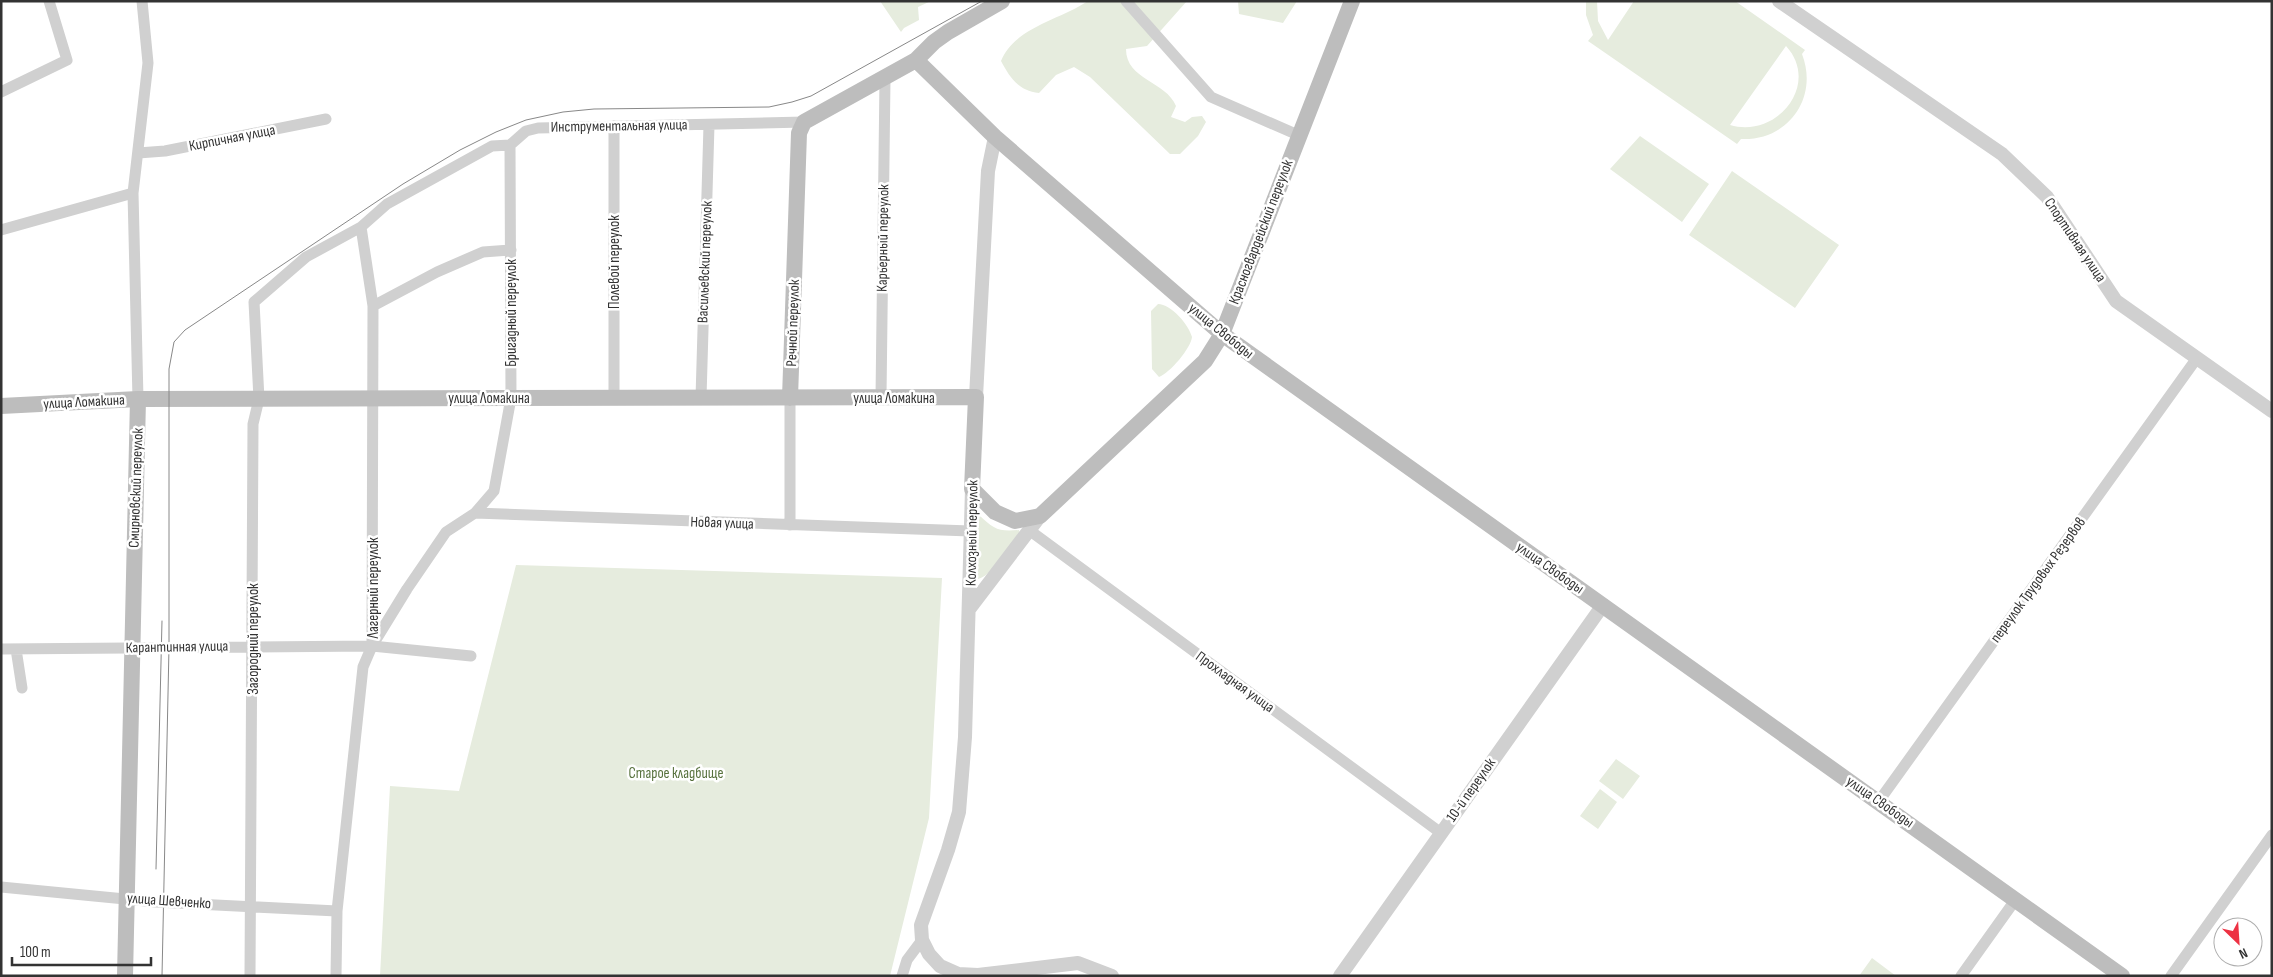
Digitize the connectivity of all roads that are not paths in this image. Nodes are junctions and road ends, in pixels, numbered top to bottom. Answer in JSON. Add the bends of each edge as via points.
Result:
{"nodes":[{"id":1,"x":49,"y":1,"type":"edge"},
{"id":2,"x":142,"y":1,"type":"edge"},
{"id":3,"x":1002,"y":1,"type":"edge"},
{"id":4,"x":1126,"y":1,"type":"edge"},
{"id":5,"x":1352,"y":1,"type":"edge"},
{"id":6,"x":1779,"y":1,"type":"edge"},
{"id":7,"x":916,"y":60,"type":"junction"},
{"id":8,"x":885,"y":79,"type":"junction"},
{"id":9,"x":1,"y":92,"type":"edge"},
{"id":10,"x":326,"y":119,"type":"dead end"},
{"id":11,"x":804,"y":122,"type":"junction"},
{"id":12,"x":709,"y":125,"type":"junction"},
{"id":13,"x":614,"y":126,"type":"junction"},
{"id":14,"x":1298,"y":135,"type":"junction"},
{"id":15,"x":995,"y":137,"type":"junction"},
{"id":16,"x":510,"y":144,"type":"junction"},
{"id":17,"x":138,"y":153,"type":"junction"},
{"id":18,"x":133,"y":193,"type":"junction"},
{"id":19,"x":361,"y":227,"type":"junction"},
{"id":20,"x":1,"y":230,"type":"edge"},
{"id":21,"x":511,"y":250,"type":"junction"},
{"id":22,"x":254,"y":302,"type":"joint"},
{"id":23,"x":373,"y":306,"type":"junction"},
{"id":24,"x":1222,"y":334,"type":"junction"},
{"id":25,"x":2197,"y":358,"type":"junction"},
{"id":26,"x":511,"y":398,"type":"junction"},
{"id":27,"x":614,"y":398,"type":"junction"},
{"id":28,"x":701,"y":398,"type":"junction"},
{"id":29,"x":790,"y":398,"type":"junction"},
{"id":30,"x":881,"y":398,"type":"junction"},
{"id":31,"x":976,"y":398,"type":"junction"},
{"id":32,"x":138,"y":399,"type":"junction"},
{"id":33,"x":259,"y":399,"type":"junction"},
{"id":34,"x":374,"y":399,"type":"junction"},
{"id":35,"x":1,"y":406,"type":"edge"},
{"id":36,"x":2272,"y":411,"type":"edge"},
{"id":37,"x":972,"y":489,"type":"junction"},
{"id":38,"x":475,"y":513,"type":"junction"},
{"id":39,"x":1040,"y":516,"type":"junction"},
{"id":40,"x":790,"y":525,"type":"junction"},
{"id":41,"x":1029,"y":530,"type":"junction"},
{"id":42,"x":970,"y":531,"type":"junction"},
{"id":43,"x":1603,"y":605,"type":"junction"},
{"id":44,"x":970,"y":608,"type":"junction"},
{"id":45,"x":253,"y":646,"type":"junction"},
{"id":46,"x":372,"y":646,"type":"junction"},
{"id":47,"x":1,"y":648,"type":"edge"},
{"id":48,"x":16,"y":648,"type":"junction"},
{"id":49,"x":132,"y":648,"type":"junction"},
{"id":50,"x":471,"y":656,"type":"dead end"},
{"id":51,"x":22,"y":688,"type":"dead end"},
{"id":52,"x":1879,"y":801,"type":"junction"},
{"id":53,"x":1441,"y":833,"type":"junction"},
{"id":54,"x":2272,"y":835,"type":"edge"},
{"id":55,"x":1,"y":887,"type":"edge"},
{"id":56,"x":126,"y":898,"type":"junction"},
{"id":57,"x":2016,"y":899,"type":"junction"},
{"id":58,"x":250,"y":906,"type":"junction"},
{"id":59,"x":337,"y":911,"type":"junction"},
{"id":60,"x":922,"y":940,"type":"junction"},
{"id":61,"x":1010,"y":974,"type":"edge"},
{"id":62,"x":124,"y":976,"type":"edge"},
{"id":63,"x":250,"y":976,"type":"edge"},
{"id":64,"x":336,"y":976,"type":"edge"},
{"id":65,"x":902,"y":976,"type":"edge"},
{"id":66,"x":1112,"y":976,"type":"edge"},
{"id":67,"x":1340,"y":976,"type":"edge"},
{"id":68,"x":1961,"y":976,"type":"edge"},
{"id":69,"x":2122,"y":976,"type":"edge"},
{"id":70,"x":2171,"y":976,"type":"edge"}],
"edges":[{"from":1,"to":9,"type":"street","via":[[67,60]]},
{"from":2,"to":17,"type":"street","name":"Смирновский переулок","via":[[148,63]]},
{"from":3,"to":7,"type":"main road","name":"Инструментальная улица","via":[[948,32]]},
{"from":4,"to":14,"type":"street","via":[[1211,97]]},
{"from":5,"to":14,"type":"main road","name":"Красногвардейский переулок"},
{"from":6,"to":25,"type":"street","name":"Спортивная улица","via":[[2002,154],[2047,197],[2116,301]]},
{"from":7,"to":8,"type":"main road","name":"Инструментальная улица"},
{"from":7,"to":15,"type":"main road","name":"улица Свободы"},
{"from":8,"to":11,"type":"main road","name":"Инструментальная улица"},
{"from":8,"to":30,"type":"street","name":"Карьерный переулок"},
{"from":10,"to":17,"type":"street","name":"Кирпичная улица","via":[[165,151]]},
{"from":11,"to":12,"type":"street","name":"Инструментальная улица"},
{"from":11,"to":29,"type":"main road","name":"Речной переулок","via":[[799,133]]},
{"from":12,"to":13,"type":"street","name":"Инструментальная улица"},
{"from":12,"to":28,"type":"street","name":"Васильевский переулок"},
{"from":13,"to":16,"type":"street","name":"Инструментальная улица","via":[[538,128]]},
{"from":13,"to":27,"type":"street","name":"Полевой переулок"},
{"from":14,"to":24,"type":"main road","name":"Красногвардейский переулок"},
{"from":15,"to":24,"type":"main road","name":"улица Свободы"},
{"from":15,"to":31,"type":"street","name":"Колхозный переулок","via":[[988,171]]},
{"from":16,"to":19,"type":"street","name":"Инструментальная улица","via":[[492,146],[436,176],[387,204]]},
{"from":16,"to":21,"type":"street","name":"Бригадный переулок"},
{"from":17,"to":18,"type":"street","name":"Смирновский переулок"},
{"from":18,"to":20,"type":"street"},
{"from":18,"to":32,"type":"street","name":"Смирновский переулок"},
{"from":19,"to":22,"type":"street","name":"Инструментальная улица","via":[[306,257]]},
{"from":19,"to":23,"type":"street","name":"Лагерный переулок"},
{"from":21,"to":23,"type":"street","via":[[483,252]]},
{"from":21,"to":26,"type":"street","name":"Бригадный переулок"},
{"from":22,"to":33,"type":"street","name":"Загородний переулок"},
{"from":23,"to":34,"type":"street","name":"Лагерный переулок"},
{"from":24,"to":39,"type":"main road","name":"Красногвардейский переулок","via":[[1205,361]]},
{"from":24,"to":43,"type":"main road","name":"улица Свободы"},
{"from":25,"to":36,"type":"street","name":"Спортивная улица"},
{"from":25,"to":52,"type":"street","name":"переулок Трудовых Резервов"},
{"from":26,"to":27,"type":"main road","name":"улица Ломакина"},
{"from":26,"to":34,"type":"main road","name":"улица Ломакина"},
{"from":26,"to":38,"type":"street","name":"Бригадный переулок","via":[[494,491]]},
{"from":27,"to":28,"type":"main road","name":"улица Ломакина"},
{"from":28,"to":29,"type":"main road","name":"улица Ломакина"},
{"from":29,"to":30,"type":"main road","name":"улица Ломакина"},
{"from":29,"to":40,"type":"street","name":"Речной переулок"},
{"from":30,"to":31,"type":"main road","name":"улица Ломакина"},
{"from":31,"to":37,"type":"main road","name":"Колхозный переулок"},
{"from":32,"to":33,"type":"main road","name":"улица Ломакина"},
{"from":32,"to":35,"type":"main road","name":"улица Ломакина"},
{"from":32,"to":49,"type":"main road","name":"Смирновский переулок"},
{"from":33,"to":34,"type":"main road","name":"улица Ломакина"},
{"from":33,"to":45,"type":"street","name":"Загородний переулок","via":[[253,424]]},
{"from":34,"to":46,"type":"street","name":"Лагерный переулок"},
{"from":37,"to":39,"type":"main road","via":[[994,512],[1015,521]]},
{"from":37,"to":42,"type":"street","name":"Колхозный переулок"},
{"from":38,"to":40,"type":"street","name":"Новая улица"},
{"from":38,"to":46,"type":"street","name":"Бригадный переулок","via":[[446,532]]},
{"from":39,"to":41,"type":"street","name":"Красногвардейский переулок"},
{"from":40,"to":42,"type":"street","name":"Новая улица"},
{"from":41,"to":44,"type":"street","name":"Красногвардейский переулок"},
{"from":41,"to":53,"type":"street","name":"Прохладная улица"},
{"from":42,"to":44,"type":"street","name":"Колхозный переулок"},
{"from":43,"to":52,"type":"main road","name":"улица Свободы"},
{"from":43,"to":53,"type":"street","name":"10-й переулок"},
{"from":44,"to":60,"type":"street","name":"Колхозный переулок","via":[[959,812],[921,924]]},
{"from":45,"to":46,"type":"street","name":"Карантинная улица"},
{"from":45,"to":49,"type":"street","name":"Карантинная улица"},
{"from":45,"to":58,"type":"street","name":"Загородний переулок"},
{"from":46,"to":50,"type":"street","name":"Карантинная улица"},
{"from":46,"to":59,"type":"street","name":"Лагерный переулок","via":[[363,667]]},
{"from":47,"to":48,"type":"street","name":"Карантинная улица"},
{"from":48,"to":49,"type":"street","name":"Карантинная улица"},
{"from":48,"to":51,"type":"street"},
{"from":49,"to":56,"type":"main road","name":"Смирновский переулок"},
{"from":52,"to":57,"type":"main road","name":"улица Свободы"},
{"from":53,"to":67,"type":"street","name":"10-й переулок"},
{"from":54,"to":70,"type":"street"},
{"from":55,"to":56,"type":"street","name":"улица Шевченко"},
{"from":56,"to":58,"type":"street","name":"улица Шевченко"},
{"from":56,"to":62,"type":"main road","name":"Смирновский переулок"},
{"from":57,"to":68,"type":"street"},
{"from":57,"to":69,"type":"main road","name":"улица Свободы"},
{"from":58,"to":59,"type":"street","name":"улица Шевченко"},
{"from":58,"to":63,"type":"street","name":"Загородний переулок"},
{"from":59,"to":64,"type":"street","name":"Лагерный переулок"},
{"from":60,"to":61,"type":"street","via":[[928,954],[940,966],[958,974]]},
{"from":60,"to":65,"type":"street","via":[[907,960]]},
{"from":61,"to":66,"type":"street","via":[[1078,963]]}]}
